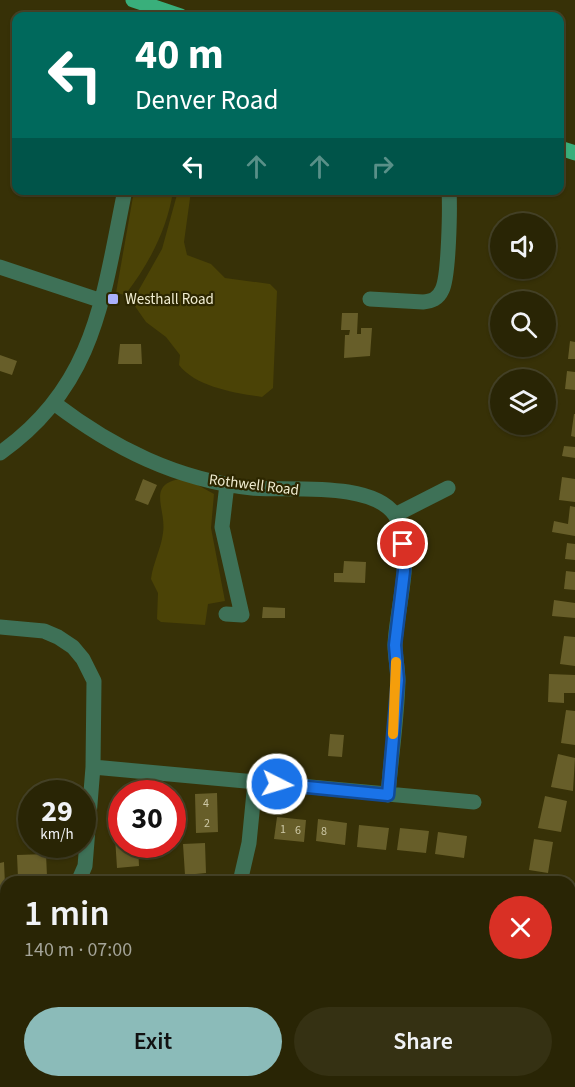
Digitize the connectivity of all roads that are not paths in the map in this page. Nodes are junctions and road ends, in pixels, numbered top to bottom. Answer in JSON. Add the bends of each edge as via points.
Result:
{"nodes":[{"id":1,"x":133,"y":0,"type":"edge"},
{"id":2,"x":167,"y":12,"type":"edge"},
{"id":3,"x":124,"y":195,"type":"edge"},
{"id":4,"x":449,"y":195,"type":"edge"},
{"id":5,"x":0,"y":267,"type":"edge"},
{"id":6,"x":370,"y":299,"type":"dead end"},
{"id":7,"x":102,"y":301,"type":"junction"},
{"id":8,"x":54,"y":403,"type":"junction"},
{"id":9,"x":0,"y":453,"type":"edge"},
{"id":10,"x":227,"y":484,"type":"junction"},
{"id":11,"x":448,"y":488,"type":"dead end"},
{"id":12,"x":395,"y":515,"type":"junction"},
{"id":13,"x":226,"y":614,"type":"dead end"},
{"id":14,"x":0,"y":627,"type":"edge"},
{"id":15,"x":93,"y":767,"type":"junction"},
{"id":16,"x":255,"y":782,"type":"junction"},
{"id":17,"x":388,"y":795,"type":"junction"},
{"id":18,"x":474,"y":802,"type":"dead end"},
{"id":19,"x":81,"y":876,"type":"edge"},
{"id":20,"x":241,"y":876,"type":"edge"}],
"edges":[{"from":1,"to":2,"type":"main road"},
{"from":3,"to":7,"type":"street"},
{"from":4,"to":6,"type":"street","via":[[446,266],[440,294],[423,302]]},
{"from":5,"to":7,"type":"street"},
{"from":7,"to":8,"type":"street","via":[[82,358]]},
{"from":8,"to":9,"type":"street"},
{"from":8,"to":10,"type":"street","name":"Rothwell Road","via":[[130,453]]},
{"from":10,"to":12,"type":"street","name":"Rothwell Road","via":[[359,493],[377,499]]},
{"from":10,"to":13,"type":"street","via":[[222,526],[242,615]]},
{"from":11,"to":12,"type":"street"},
{"from":12,"to":17,"type":"street","via":[[401,529],[404,571],[395,645],[398,680]]},
{"from":14,"to":15,"type":"street","via":[[51,634],[84,659],[95,690]]},
{"from":15,"to":16,"type":"street"},
{"from":15,"to":19,"type":"street","via":[[85,866]]},
{"from":16,"to":17,"type":"street"},
{"from":16,"to":20,"type":"street"},
{"from":17,"to":18,"type":"street"}]}
